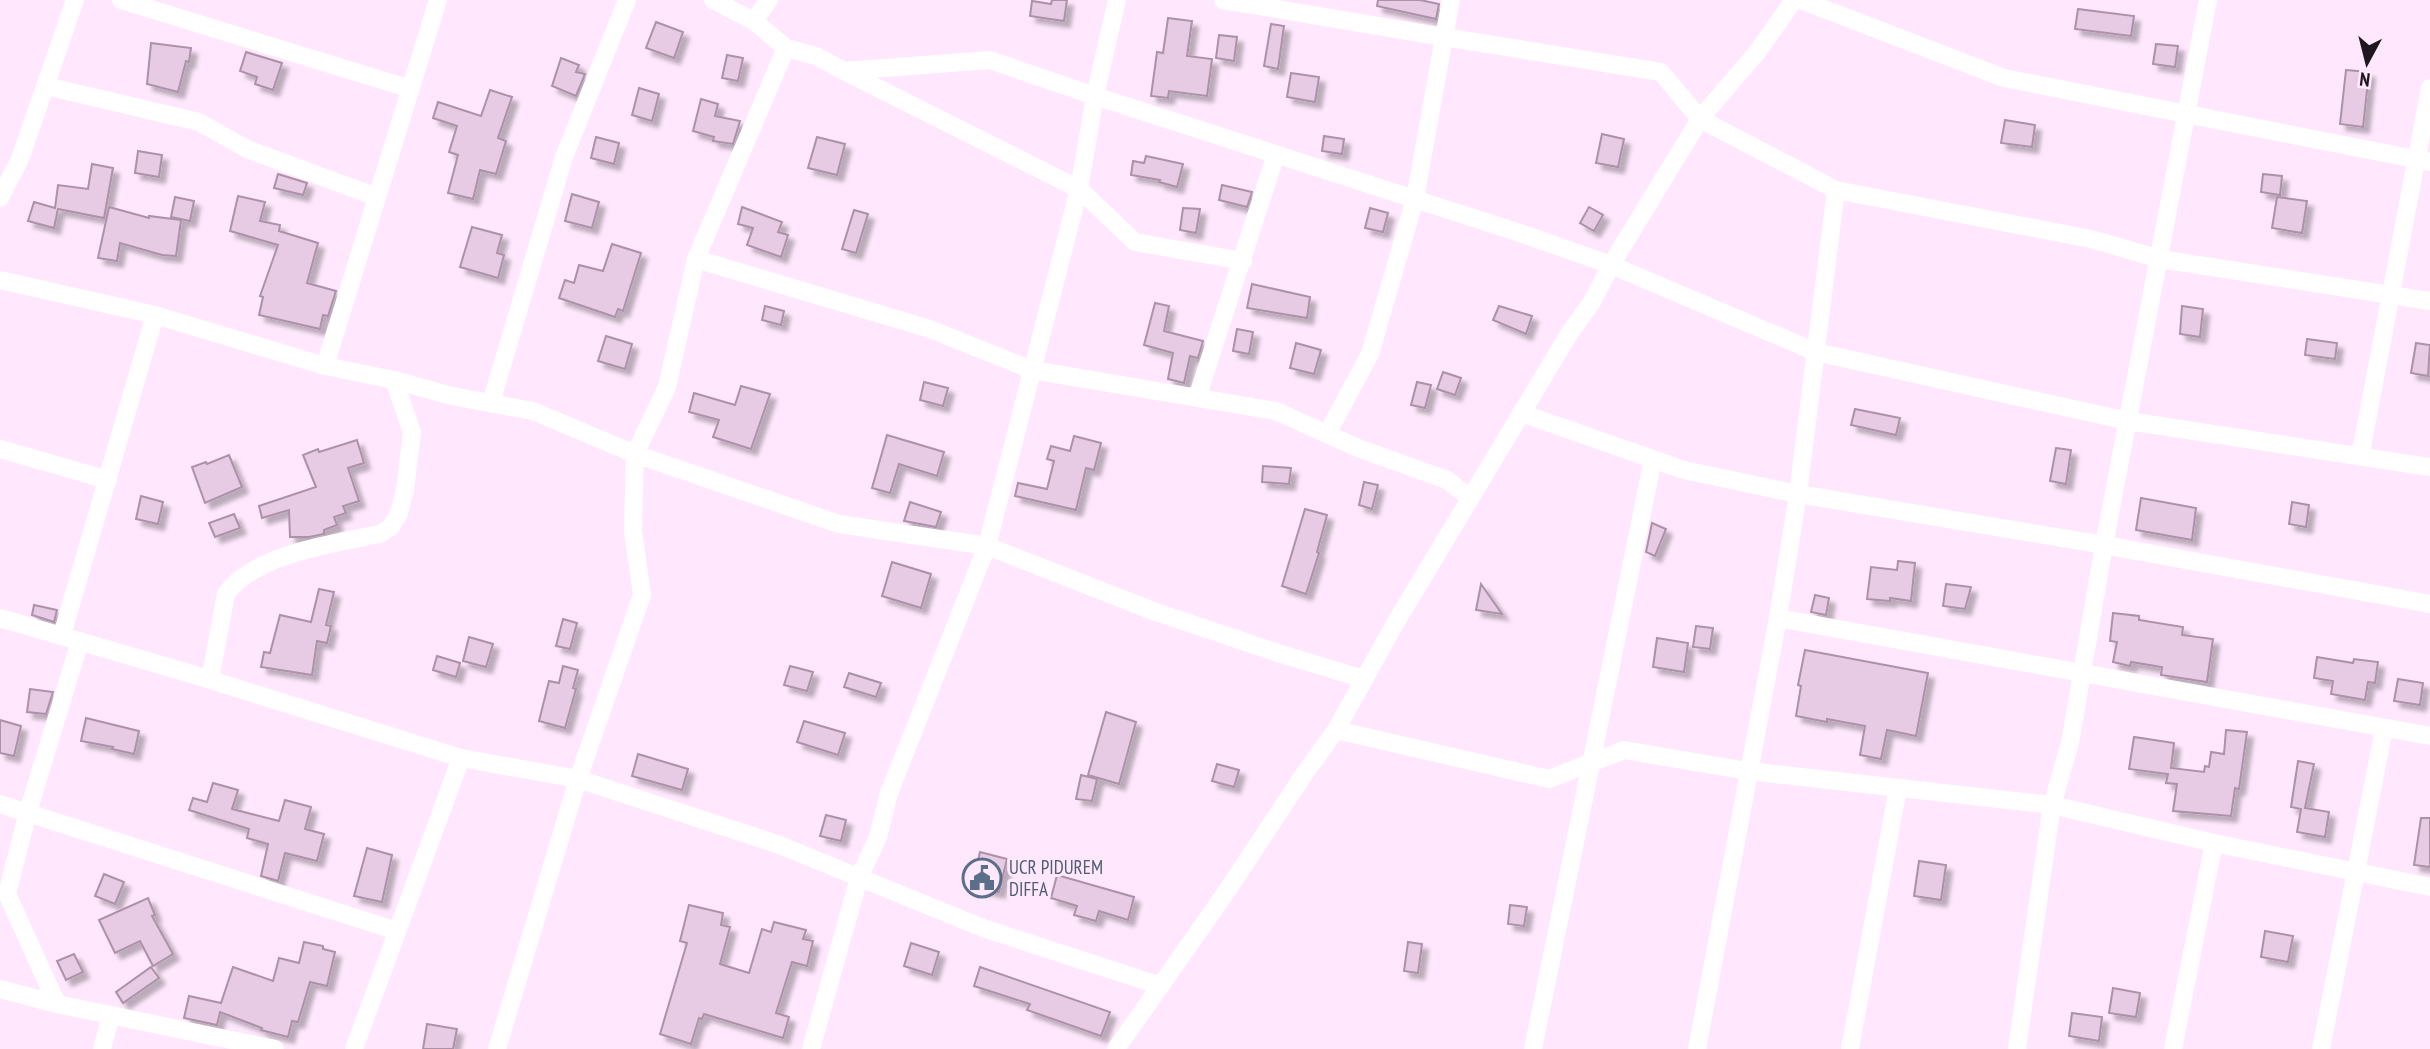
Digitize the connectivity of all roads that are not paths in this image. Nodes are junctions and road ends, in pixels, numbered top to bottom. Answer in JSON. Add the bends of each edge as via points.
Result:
{"nodes":[{"id":1,"x":75,"y":0,"type":"edge"},
{"id":2,"x":121,"y":0,"type":"edge"},
{"id":3,"x":438,"y":0,"type":"edge"},
{"id":4,"x":627,"y":0,"type":"edge"},
{"id":5,"x":713,"y":0,"type":"edge"},
{"id":6,"x":769,"y":0,"type":"edge"},
{"id":7,"x":1117,"y":0,"type":"edge"},
{"id":8,"x":1223,"y":0,"type":"edge"},
{"id":9,"x":1451,"y":0,"type":"edge"},
{"id":10,"x":1794,"y":0,"type":"edge"},
{"id":11,"x":1801,"y":0,"type":"edge"},
{"id":12,"x":2208,"y":0,"type":"edge"},
{"id":13,"x":754,"y":21,"type":"junction"},
{"id":14,"x":1444,"y":37,"type":"junction"},
{"id":15,"x":786,"y":48,"type":"junction"},
{"id":16,"x":844,"y":71,"type":"junction"},
{"id":17,"x":46,"y":86,"type":"junction"},
{"id":18,"x":2430,"y":88,"type":"edge"},
{"id":19,"x":411,"y":89,"type":"junction"},
{"id":20,"x":1095,"y":96,"type":"junction"},
{"id":21,"x":2187,"y":114,"type":"junction"},
{"id":22,"x":1700,"y":119,"type":"junction"},
{"id":23,"x":1276,"y":154,"type":"junction"},
{"id":24,"x":2423,"y":161,"type":"edge"},
{"id":25,"x":1079,"y":189,"type":"junction"},
{"id":26,"x":1836,"y":190,"type":"junction"},
{"id":27,"x":377,"y":197,"type":"junction"},
{"id":28,"x":0,"y":198,"type":"edge"},
{"id":29,"x":1415,"y":199,"type":"junction"},
{"id":30,"x":696,"y":259,"type":"junction"},
{"id":31,"x":2160,"y":259,"type":"junction"},
{"id":32,"x":1243,"y":261,"type":"junction"},
{"id":33,"x":1611,"y":265,"type":"junction"},
{"id":34,"x":0,"y":279,"type":"edge"},
{"id":35,"x":2391,"y":296,"type":"junction"},
{"id":36,"x":2430,"y":302,"type":"edge"},
{"id":37,"x":155,"y":316,"type":"junction"},
{"id":38,"x":1816,"y":352,"type":"junction"},
{"id":39,"x":325,"y":366,"type":"junction"},
{"id":40,"x":1032,"y":370,"type":"junction"},
{"id":41,"x":394,"y":380,"type":"junction"},
{"id":42,"x":1197,"y":398,"type":"junction"},
{"id":43,"x":491,"y":403,"type":"junction"},
{"id":44,"x":1521,"y":413,"type":"junction"},
{"id":45,"x":2128,"y":421,"type":"junction"},
{"id":46,"x":1328,"y":434,"type":"junction"},
{"id":47,"x":0,"y":449,"type":"edge"},
{"id":48,"x":635,"y":454,"type":"junction"},
{"id":49,"x":2360,"y":457,"type":"junction"},
{"id":50,"x":1653,"y":459,"type":"junction"},
{"id":51,"x":2430,"y":467,"type":"edge"},
{"id":52,"x":108,"y":481,"type":"junction"},
{"id":53,"x":1798,"y":494,"type":"junction"},
{"id":54,"x":1470,"y":498,"type":"junction"},
{"id":55,"x":2104,"y":545,"type":"junction"},
{"id":56,"x":987,"y":546,"type":"junction"},
{"id":57,"x":2430,"y":604,"type":"edge"},
{"id":58,"x":0,"y":618,"type":"edge"},
{"id":59,"x":1778,"y":618,"type":"junction"},
{"id":60,"x":62,"y":635,"type":"junction"},
{"id":61,"x":80,"y":640,"type":"junction"},
{"id":62,"x":2083,"y":673,"type":"junction"},
{"id":63,"x":1364,"y":679,"type":"junction"},
{"id":64,"x":210,"y":680,"type":"junction"},
{"id":65,"x":2384,"y":729,"type":"junction"},
{"id":66,"x":1336,"y":730,"type":"junction"},
{"id":67,"x":2430,"y":736,"type":"edge"},
{"id":68,"x":461,"y":758,"type":"junction"},
{"id":69,"x":1590,"y":763,"type":"junction"},
{"id":70,"x":1748,"y":771,"type":"junction"},
{"id":71,"x":578,"y":779,"type":"junction"},
{"id":72,"x":1898,"y":788,"type":"junction"},
{"id":73,"x":0,"y":804,"type":"edge"},
{"id":74,"x":2052,"y":805,"type":"junction"},
{"id":75,"x":28,"y":812,"type":"junction"},
{"id":76,"x":2214,"y":843,"type":"junction"},
{"id":77,"x":2354,"y":871,"type":"junction"},
{"id":78,"x":859,"y":878,"type":"junction"},
{"id":79,"x":2430,"y":887,"type":"edge"},
{"id":80,"x":397,"y":931,"type":"junction"},
{"id":81,"x":1161,"y":986,"type":"junction"},
{"id":82,"x":0,"y":989,"type":"edge"},
{"id":83,"x":57,"y":1004,"type":"junction"},
{"id":84,"x":111,"y":1015,"type":"junction"},
{"id":85,"x":102,"y":1049,"type":"edge"},
{"id":86,"x":275,"y":1049,"type":"edge"},
{"id":87,"x":354,"y":1049,"type":"edge"},
{"id":88,"x":497,"y":1049,"type":"edge"},
{"id":89,"x":811,"y":1049,"type":"edge"},
{"id":90,"x":1116,"y":1049,"type":"edge"},
{"id":91,"x":1533,"y":1049,"type":"edge"},
{"id":92,"x":1697,"y":1049,"type":"edge"},
{"id":93,"x":1850,"y":1049,"type":"edge"},
{"id":94,"x":2017,"y":1049,"type":"edge"},
{"id":95,"x":2173,"y":1049,"type":"edge"},
{"id":96,"x":2320,"y":1049,"type":"edge"}],
"edges":[{"from":1,"to":17,"type":"street"},
{"from":2,"to":19,"type":"street"},
{"from":3,"to":19,"type":"street"},
{"from":4,"to":43,"type":"street","via":[[564,157]]},
{"from":5,"to":13,"type":"street"},
{"from":6,"to":13,"type":"street"},
{"from":7,"to":20,"type":"street"},
{"from":8,"to":14,"type":"street"},
{"from":9,"to":14,"type":"street"},
{"from":10,"to":22,"type":"street"},
{"from":11,"to":21,"type":"street","via":[[2004,78]]},
{"from":12,"to":21,"type":"street"},
{"from":13,"to":15,"type":"street"},
{"from":14,"to":22,"type":"street","via":[[1661,72]]},
{"from":14,"to":29,"type":"street"},
{"from":15,"to":16,"type":"street","via":[[816,56]]},
{"from":15,"to":30,"type":"street"},
{"from":16,"to":20,"type":"street","via":[[990,60]]},
{"from":16,"to":25,"type":"street"},
{"from":17,"to":27,"type":"street","via":[[199,122],[247,149]]},
{"from":17,"to":28,"type":"street","via":[[20,159]]},
{"from":18,"to":24,"type":"street"},
{"from":19,"to":27,"type":"street"},
{"from":20,"to":23,"type":"street"},
{"from":20,"to":25,"type":"street"},
{"from":21,"to":24,"type":"street"},
{"from":21,"to":31,"type":"street"},
{"from":22,"to":26,"type":"street"},
{"from":22,"to":33,"type":"street"},
{"from":23,"to":29,"type":"street"},
{"from":23,"to":32,"type":"street"},
{"from":24,"to":35,"type":"street"},
{"from":25,"to":32,"type":"street","via":[[1135,242]]},
{"from":25,"to":40,"type":"street"},
{"from":26,"to":31,"type":"street","via":[[2091,239]]},
{"from":26,"to":38,"type":"street"},
{"from":27,"to":39,"type":"street"},
{"from":29,"to":33,"type":"street"},
{"from":29,"to":46,"type":"street","via":[[1370,354]]},
{"from":30,"to":40,"type":"street","via":[[930,329]]},
{"from":30,"to":48,"type":"street","via":[[667,387]]},
{"from":31,"to":35,"type":"street"},
{"from":31,"to":45,"type":"street"},
{"from":32,"to":42,"type":"street"},
{"from":33,"to":38,"type":"street"},
{"from":33,"to":44,"type":"street"},
{"from":34,"to":37,"type":"street"},
{"from":35,"to":36,"type":"street"},
{"from":35,"to":49,"type":"street"},
{"from":37,"to":39,"type":"street"},
{"from":37,"to":52,"type":"street"},
{"from":38,"to":45,"type":"street"},
{"from":38,"to":53,"type":"street"},
{"from":39,"to":41,"type":"street"},
{"from":40,"to":42,"type":"street"},
{"from":40,"to":56,"type":"street"},
{"from":41,"to":43,"type":"street"},
{"from":41,"to":64,"type":"street","via":[[412,432],[405,490],[391,527],[380,534],[303,550],[234,583],[226,594]]},
{"from":42,"to":46,"type":"street","via":[[1276,411]]},
{"from":43,"to":48,"type":"street","via":[[533,411]]},
{"from":44,"to":50,"type":"street"},
{"from":44,"to":54,"type":"street"},
{"from":45,"to":49,"type":"street"},
{"from":45,"to":55,"type":"street"},
{"from":46,"to":54,"type":"street","via":[[1447,480]]},
{"from":47,"to":52,"type":"street"},
{"from":48,"to":56,"type":"street","via":[[839,524]]},
{"from":48,"to":71,"type":"street","via":[[633,531],[642,595]]},
{"from":49,"to":51,"type":"street"},
{"from":50,"to":53,"type":"street"},
{"from":50,"to":69,"type":"street"},
{"from":52,"to":60,"type":"street"},
{"from":53,"to":55,"type":"street"},
{"from":53,"to":59,"type":"street"},
{"from":54,"to":63,"type":"street"},
{"from":55,"to":57,"type":"street"},
{"from":55,"to":62,"type":"street"},
{"from":56,"to":63,"type":"street","via":[[1156,612]]},
{"from":56,"to":78,"type":"street"},
{"from":58,"to":60,"type":"street"},
{"from":59,"to":62,"type":"street"},
{"from":59,"to":70,"type":"street"},
{"from":60,"to":61,"type":"street"},
{"from":61,"to":64,"type":"street"},
{"from":61,"to":75,"type":"street"},
{"from":62,"to":65,"type":"street"},
{"from":62,"to":74,"type":"street"},
{"from":63,"to":66,"type":"street"},
{"from":64,"to":68,"type":"street"},
{"from":65,"to":67,"type":"street"},
{"from":65,"to":77,"type":"street"},
{"from":66,"to":69,"type":"street","via":[[1549,779]]},
{"from":66,"to":81,"type":"street"},
{"from":68,"to":71,"type":"street"},
{"from":68,"to":80,"type":"street"},
{"from":69,"to":70,"type":"street","via":[[1625,750]]},
{"from":69,"to":91,"type":"street"},
{"from":70,"to":72,"type":"street"},
{"from":70,"to":92,"type":"street"},
{"from":71,"to":78,"type":"street","via":[[777,844]]},
{"from":71,"to":88,"type":"street"},
{"from":72,"to":74,"type":"street"},
{"from":72,"to":93,"type":"street"},
{"from":73,"to":75,"type":"street"},
{"from":74,"to":76,"type":"street"},
{"from":74,"to":94,"type":"street"},
{"from":75,"to":80,"type":"street"},
{"from":75,"to":83,"type":"street","via":[[6,894]]},
{"from":76,"to":77,"type":"street"},
{"from":76,"to":95,"type":"street"},
{"from":77,"to":79,"type":"street"},
{"from":77,"to":96,"type":"street"},
{"from":78,"to":81,"type":"street","via":[[982,928]]},
{"from":78,"to":89,"type":"street"},
{"from":80,"to":87,"type":"street"},
{"from":81,"to":90,"type":"street"},
{"from":82,"to":83,"type":"street"},
{"from":83,"to":84,"type":"street"},
{"from":84,"to":85,"type":"street"},
{"from":84,"to":86,"type":"street"}]}
